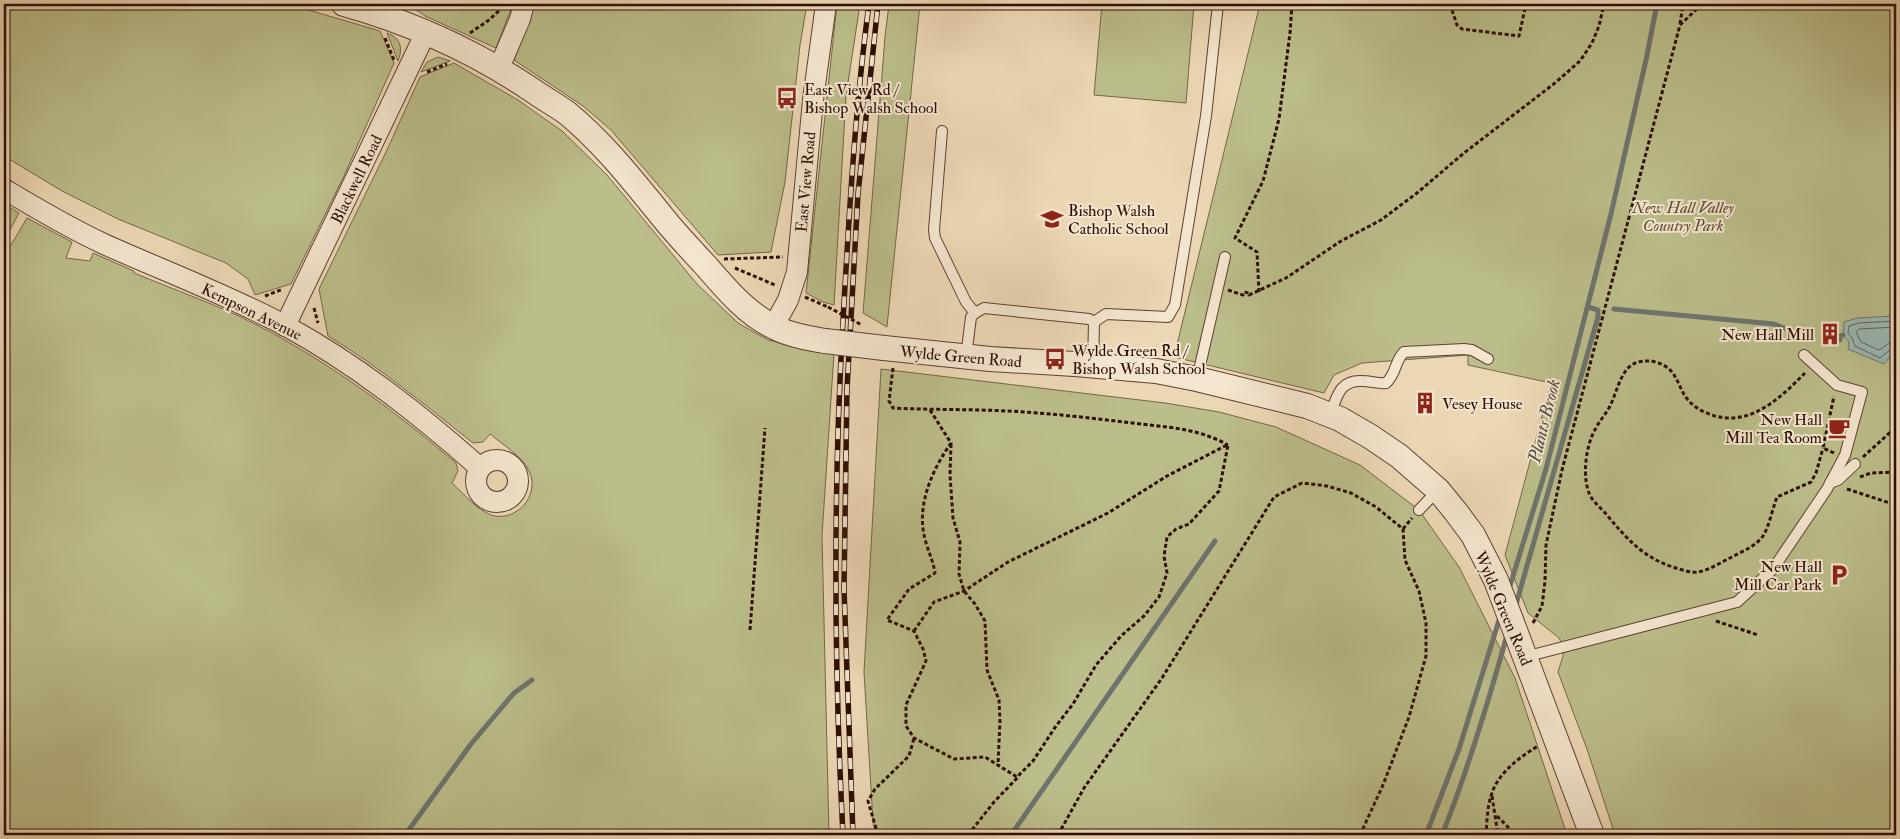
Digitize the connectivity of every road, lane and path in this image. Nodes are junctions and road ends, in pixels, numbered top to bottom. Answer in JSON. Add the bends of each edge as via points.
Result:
{"nodes":[{"id":1,"x":344,"y":4,"type":"edge"},
{"id":2,"x":506,"y":4,"type":"edge"},
{"id":3,"x":524,"y":4,"type":"edge"},
{"id":4,"x":826,"y":4,"type":"edge"},
{"id":5,"x":1218,"y":4,"type":"edge"},
{"id":6,"x":1292,"y":4,"type":"edge"},
{"id":7,"x":1450,"y":4,"type":"edge"},
{"id":8,"x":1526,"y":4,"type":"edge"},
{"id":9,"x":1604,"y":4,"type":"edge"},
{"id":10,"x":1683,"y":4,"type":"edge"},
{"id":11,"x":1702,"y":4,"type":"edge"},
{"id":12,"x":383,"y":9,"type":"edge"},
{"id":13,"x":1680,"y":25,"type":"junction"},
{"id":14,"x":426,"y":32,"type":"junction"},
{"id":15,"x":454,"y":44,"type":"junction"},
{"id":16,"x":499,"y":68,"type":"junction"},
{"id":17,"x":942,"y":131,"type":"dead end"},
{"id":18,"x":4,"y":189,"type":"edge"},
{"id":19,"x":785,"y":257,"type":"dead end"},
{"id":20,"x":1226,"y":257,"type":"dead end"},
{"id":21,"x":720,"y":262,"type":"dead end"},
{"id":22,"x":785,"y":263,"type":"dead end"},
{"id":23,"x":779,"y":286,"type":"dead end"},
{"id":24,"x":1218,"y":287,"type":"junction"},
{"id":25,"x":1258,"y":292,"type":"junction"},
{"id":26,"x":828,"y":306,"type":"dead end"},
{"id":27,"x":975,"y":313,"type":"junction"},
{"id":28,"x":1094,"y":322,"type":"junction"},
{"id":29,"x":285,"y":326,"type":"junction"},
{"id":30,"x":773,"y":327,"type":"junction"},
{"id":31,"x":865,"y":327,"type":"dead end"},
{"id":32,"x":889,"y":355,"type":"junction"},
{"id":33,"x":1804,"y":355,"type":"dead end"},
{"id":34,"x":966,"y":357,"type":"junction"},
{"id":35,"x":1488,"y":359,"type":"dead end"},
{"id":36,"x":1814,"y":364,"type":"junction"},
{"id":37,"x":1093,"y":366,"type":"junction"},
{"id":38,"x":1197,"y":379,"type":"junction"},
{"id":39,"x":1837,"y":385,"type":"junction"},
{"id":40,"x":930,"y":410,"type":"junction"},
{"id":41,"x":1330,"y":415,"type":"junction"},
{"id":42,"x":1896,"y":427,"type":"edge"},
{"id":43,"x":765,"y":428,"type":"dead end"},
{"id":44,"x":951,"y":444,"type":"junction"},
{"id":45,"x":1228,"y":445,"type":"junction"},
{"id":46,"x":1823,"y":448,"type":"junction"},
{"id":47,"x":1844,"y":457,"type":"junction"},
{"id":48,"x":1855,"y":464,"type":"joint"},
{"id":49,"x":480,"y":468,"type":"dead end"},
{"id":50,"x":1896,"y":472,"type":"edge"},
{"id":51,"x":1834,"y":481,"type":"junction"},
{"id":52,"x":1438,"y":490,"type":"junction"},
{"id":53,"x":1896,"y":505,"type":"edge"},
{"id":54,"x":1419,"y":510,"type":"dead end"},
{"id":55,"x":964,"y":591,"type":"junction"},
{"id":56,"x":1694,"y":614,"type":"junction"},
{"id":57,"x":750,"y":630,"type":"dead end"},
{"id":58,"x":914,"y":630,"type":"junction"},
{"id":59,"x":1758,"y":636,"type":"dead end"},
{"id":60,"x":1534,"y":655,"type":"junction"},
{"id":61,"x":914,"y":738,"type":"junction"},
{"id":62,"x":1554,"y":739,"type":"junction"},
{"id":63,"x":998,"y":764,"type":"junction"},
{"id":64,"x":1022,"y":773,"type":"junction"},
{"id":65,"x":1492,"y":792,"type":"junction"},
{"id":66,"x":1496,"y":816,"type":"junction"},
{"id":67,"x":878,"y":835,"type":"edge"},
{"id":68,"x":968,"y":835,"type":"edge"},
{"id":69,"x":1058,"y":835,"type":"edge"},
{"id":70,"x":1360,"y":835,"type":"edge"},
{"id":71,"x":1486,"y":835,"type":"edge"},
{"id":72,"x":1498,"y":835,"type":"edge"},
{"id":73,"x":1516,"y":835,"type":"edge"},
{"id":74,"x":1592,"y":835,"type":"edge"}],
"edges":[{"from":1,"to":12,"type":"street","name":"Wylde Green Road"},
{"from":2,"to":15,"type":"path"},
{"from":3,"to":16,"type":"street"},
{"from":4,"to":30,"type":"street","name":"East View Road","via":[[813,100],[797,272],[788,300]]},
{"from":5,"to":28,"type":"lane","via":[[1206,116],[1175,305],[1168,317],[1106,314]]},
{"from":6,"to":25,"type":"path","via":[[1277,128],[1263,181],[1235,238],[1257,252]]},
{"from":7,"to":8,"type":"path","via":[[1457,25],[1462,29],[1519,36]]},
{"from":9,"to":25,"type":"path","via":[[1592,43],[1580,61],[1555,83],[1381,220]]},
{"from":10,"to":13,"type":"path"},
{"from":11,"to":13,"type":"path"},
{"from":12,"to":14,"type":"street","name":"Wylde Green Road"},
{"from":13,"to":60,"type":"path","via":[[1550,519],[1542,606],[1533,624]]},
{"from":14,"to":15,"type":"street","name":"Wylde Green Road"},
{"from":14,"to":29,"type":"street","name":"Blackwell Road"},
{"from":15,"to":16,"type":"street","name":"Wylde Green Road"},
{"from":16,"to":30,"type":"street","name":"Wylde Green Road","via":[[566,113],[593,138],[729,292]]},
{"from":17,"to":27,"type":"lane","via":[[935,238],[966,302]]},
{"from":18,"to":29,"type":"street","name":"Kempson Avenue","via":[[102,243],[244,304]]},
{"from":19,"to":22,"type":"path"},
{"from":20,"to":24,"type":"lane"},
{"from":21,"to":23,"type":"path"},
{"from":24,"to":25,"type":"path","via":[[1243,295],[1244,292],[1249,295]]},
{"from":24,"to":38,"type":"lane"},
{"from":26,"to":31,"type":"path","bridge":true},
{"from":27,"to":28,"type":"lane","via":[[984,308]]},
{"from":27,"to":34,"type":"lane","via":[[971,317]]},
{"from":28,"to":37,"type":"lane"},
{"from":29,"to":49,"type":"street","name":"Kempson Avenue","via":[[387,390]]},
{"from":30,"to":32,"type":"street","name":"Wylde Green Road","bridge":true,"via":[[798,336]]},
{"from":32,"to":34,"type":"street","name":"Wylde Green Road"},
{"from":32,"to":40,"type":"path","via":[[889,401],[893,408]]},
{"from":33,"to":36,"type":"lane"},
{"from":34,"to":37,"type":"street","name":"Wylde Green Road"},
{"from":35,"to":41,"type":"lane","via":[[1464,349],[1404,352],[1392,379],[1386,383],[1362,380],[1341,388]]},
{"from":36,"to":39,"type":"lane"},
{"from":36,"to":46,"type":"path","via":[[1782,396],[1756,413],[1737,418],[1710,415],[1695,407],[1676,377],[1658,362],[1634,364],[1624,374],[1605,416],[1595,428],[1585,460],[1585,478],[1590,495],[1641,552],[1660,563],[1696,572],[1755,544],[1764,534],[1777,497],[1811,482]]},
{"from":37,"to":38,"type":"street","name":"Wylde Green Road","via":[[1156,371]]},
{"from":38,"to":41,"type":"street","name":"Wylde Green Road","via":[[1294,401]]},
{"from":39,"to":46,"type":"path"},
{"from":39,"to":47,"type":"lane","via":[[1862,392]]},
{"from":40,"to":44,"type":"path"},
{"from":40,"to":45,"type":"path","via":[[1006,411],[1102,419],[1195,431]]},
{"from":41,"to":52,"type":"street","name":"Wylde Green Road","via":[[1372,437]]},
{"from":42,"to":48,"type":"path"},
{"from":43,"to":57,"type":"path"},
{"from":44,"to":55,"type":"path","via":[[953,518],[960,542],[960,574]]},
{"from":44,"to":58,"type":"path","via":[[930,479],[923,508],[924,538],[934,563],[934,573],[909,590],[887,620]]},
{"from":45,"to":55,"type":"path","via":[[1167,476],[1108,513],[1008,562]]},
{"from":45,"to":64,"type":"path","via":[[1219,491],[1189,524],[1167,537],[1164,556],[1167,573],[1159,597],[1096,664],[1073,704]]},
{"from":46,"to":47,"type":"path"},
{"from":47,"to":51,"type":"lane"},
{"from":48,"to":51,"type":"lane"},
{"from":50,"to":51,"type":"path","via":[[1871,473],[1852,481]]},
{"from":51,"to":53,"type":"path"},
{"from":51,"to":56,"type":"lane","via":[[1766,576],[1737,602]]},
{"from":52,"to":54,"type":"lane"},
{"from":52,"to":60,"type":"street","name":"Wylde Green Road","via":[[1473,535],[1496,580],[1514,630]]},
{"from":55,"to":58,"type":"path","via":[[934,602]]},
{"from":55,"to":63,"type":"path","via":[[985,621],[987,670],[998,700],[1000,721]]},
{"from":56,"to":59,"type":"path"},
{"from":56,"to":60,"type":"lane"},
{"from":58,"to":61,"type":"path","via":[[926,660],[906,705],[906,726]]},
{"from":60,"to":62,"type":"street","name":"Wylde Green Road"},
{"from":61,"to":63,"type":"path","via":[[954,759],[985,757]]},
{"from":61,"to":67,"type":"path","via":[[909,756],[874,789],[868,801]]},
{"from":62,"to":65,"type":"path","via":[[1541,744],[1504,772]]},
{"from":62,"to":74,"type":"street","name":"Wylde Green Road"},
{"from":63,"to":64,"type":"path","via":[[1017,777]]},
{"from":64,"to":68,"type":"path"},
{"from":65,"to":66,"type":"path"},
{"from":65,"to":71,"type":"path"},
{"from":66,"to":72,"type":"path"},
{"from":66,"to":73,"type":"path"},
{"from":69,"to":70,"type":"path","via":[[1084,788],[1162,678],[1274,497],[1302,483],[1351,493],[1376,507],[1403,529],[1405,560],[1419,591],[1426,623],[1426,656],[1409,717]]}]}
